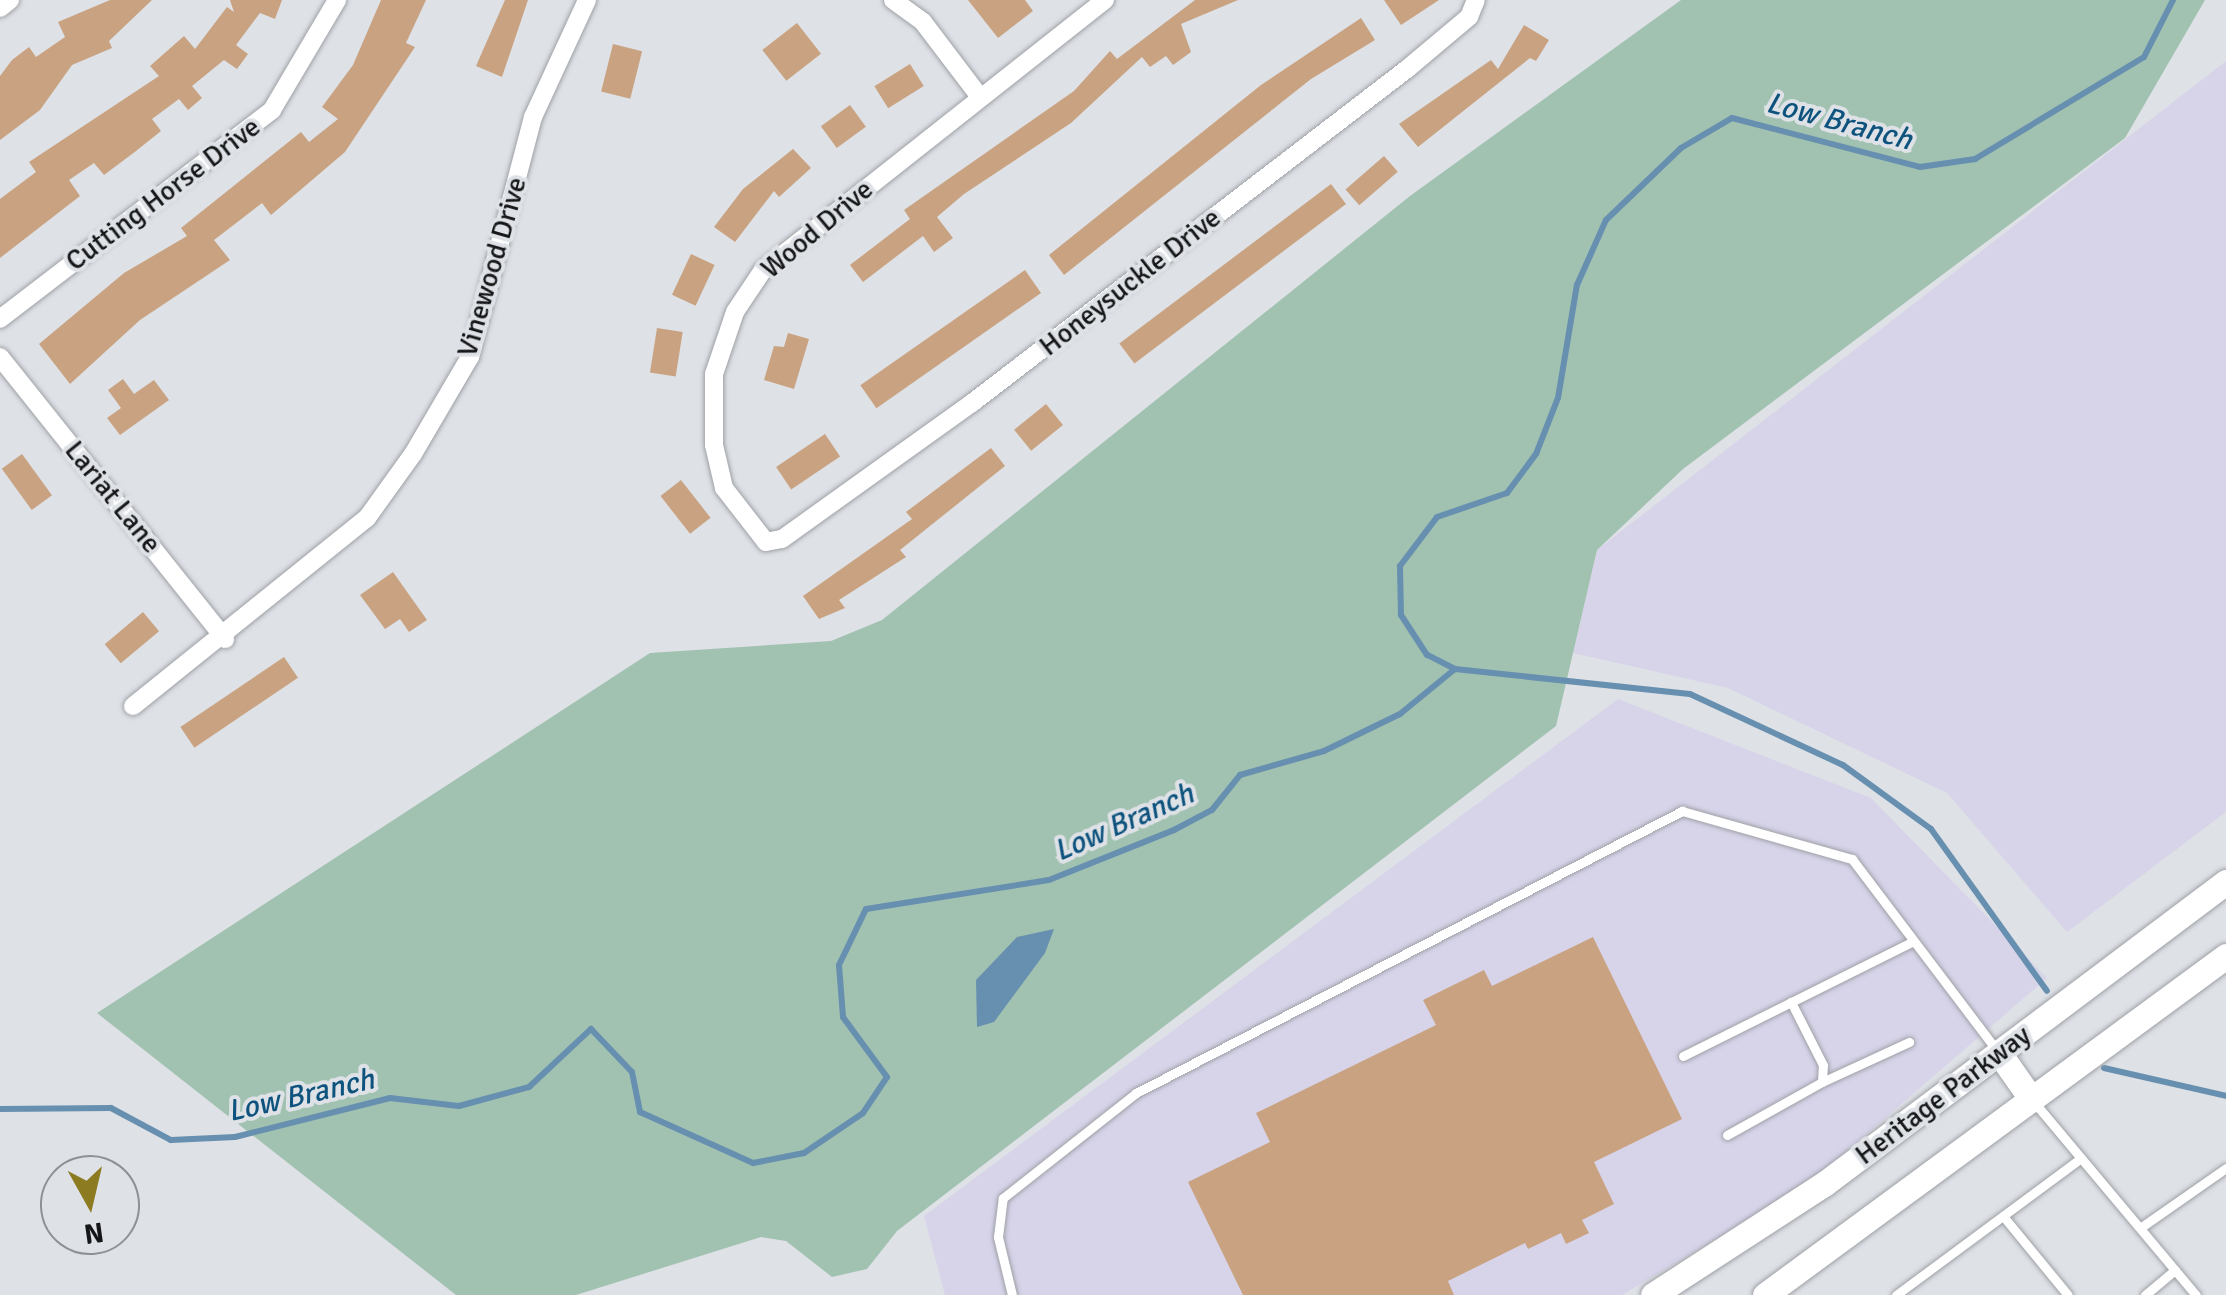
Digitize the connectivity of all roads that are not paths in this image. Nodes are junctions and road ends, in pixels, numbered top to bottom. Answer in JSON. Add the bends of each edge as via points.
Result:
{"nodes":[{"id":1,"x":10,"y":0,"type":"edge"},
{"id":2,"x":337,"y":0,"type":"edge"},
{"id":3,"x":587,"y":0,"type":"edge"},
{"id":4,"x":892,"y":0,"type":"edge"},
{"id":5,"x":1105,"y":0,"type":"edge"},
{"id":6,"x":1476,"y":0,"type":"edge"},
{"id":7,"x":0,"y":8,"type":"edge"},
{"id":8,"x":980,"y":98,"type":"junction"},
{"id":9,"x":0,"y":319,"type":"edge"},
{"id":10,"x":0,"y":357,"type":"edge"},
{"id":11,"x":766,"y":542,"type":"joint"},
{"id":12,"x":225,"y":639,"type":"junction"},
{"id":13,"x":133,"y":706,"type":"dead end"},
{"id":14,"x":2226,"y":882,"type":"edge"},
{"id":15,"x":1912,"y":942,"type":"junction"},
{"id":16,"x":2226,"y":956,"type":"edge"},
{"id":17,"x":1790,"y":1002,"type":"junction"},
{"id":18,"x":1909,"y":1042,"type":"dead end"},
{"id":19,"x":1999,"y":1053,"type":"junction"},
{"id":20,"x":1683,"y":1056,"type":"dead end"},
{"id":21,"x":1822,"y":1082,"type":"junction"},
{"id":22,"x":2032,"y":1100,"type":"junction"},
{"id":23,"x":1727,"y":1135,"type":"dead end"},
{"id":24,"x":2081,"y":1158,"type":"junction"},
{"id":25,"x":2226,"y":1168,"type":"edge"},
{"id":26,"x":2003,"y":1216,"type":"junction"},
{"id":27,"x":2140,"y":1228,"type":"junction"},
{"id":28,"x":2176,"y":1270,"type":"junction"},
{"id":29,"x":1012,"y":1295,"type":"edge"},
{"id":30,"x":1652,"y":1295,"type":"edge"},
{"id":31,"x":1765,"y":1295,"type":"edge"},
{"id":32,"x":1896,"y":1295,"type":"edge"},
{"id":33,"x":2068,"y":1295,"type":"edge"},
{"id":34,"x":2146,"y":1295,"type":"edge"},
{"id":35,"x":2196,"y":1295,"type":"edge"}],
"edges":[{"from":1,"to":7,"type":"street"},
{"from":2,"to":9,"type":"street","name":"Cutting Horse Drive","via":[[272,110]]},
{"from":3,"to":12,"type":"street","name":"Vinewood Drive","via":[[532,117],[470,357],[366,518]]},
{"from":4,"to":8,"type":"street","via":[[923,22]]},
{"from":5,"to":8,"type":"street","name":"Wood Drive"},
{"from":6,"to":11,"type":"street","name":"Honeysuckle Drive","via":[[1469,18],[1407,68],[988,391],[782,539]]},
{"from":8,"to":11,"type":"street","name":"Wood Drive","via":[[762,270],[735,312],[714,374],[714,445],[729,498]]},
{"from":10,"to":12,"type":"street","name":"Lariat Lane"},
{"from":12,"to":13,"type":"street","name":"Vinewood Drive"},
{"from":14,"to":19,"type":"main road","name":"Heritage Parkway"},
{"from":15,"to":17,"type":"lane"},
{"from":15,"to":19,"type":"lane"},
{"from":15,"to":29,"type":"lane","via":[[1852,859],[1682,810],[1136,1093],[1002,1198],[998,1237]]},
{"from":16,"to":22,"type":"main road","name":"Heritage Parkway"},
{"from":17,"to":20,"type":"lane"},
{"from":17,"to":21,"type":"lane","via":[[1823,1065]]},
{"from":18,"to":21,"type":"lane"},
{"from":19,"to":22,"type":"main road"},
{"from":19,"to":30,"type":"main road","name":"Heritage Parkway","via":[[1824,1184]]},
{"from":21,"to":23,"type":"lane"},
{"from":22,"to":24,"type":"lane"},
{"from":22,"to":31,"type":"main road","name":"Heritage Parkway"},
{"from":24,"to":26,"type":"lane"},
{"from":24,"to":27,"type":"lane"},
{"from":25,"to":27,"type":"lane"},
{"from":26,"to":32,"type":"lane"},
{"from":26,"to":33,"type":"lane"},
{"from":27,"to":28,"type":"lane"},
{"from":28,"to":34,"type":"lane"},
{"from":28,"to":35,"type":"lane"}]}
